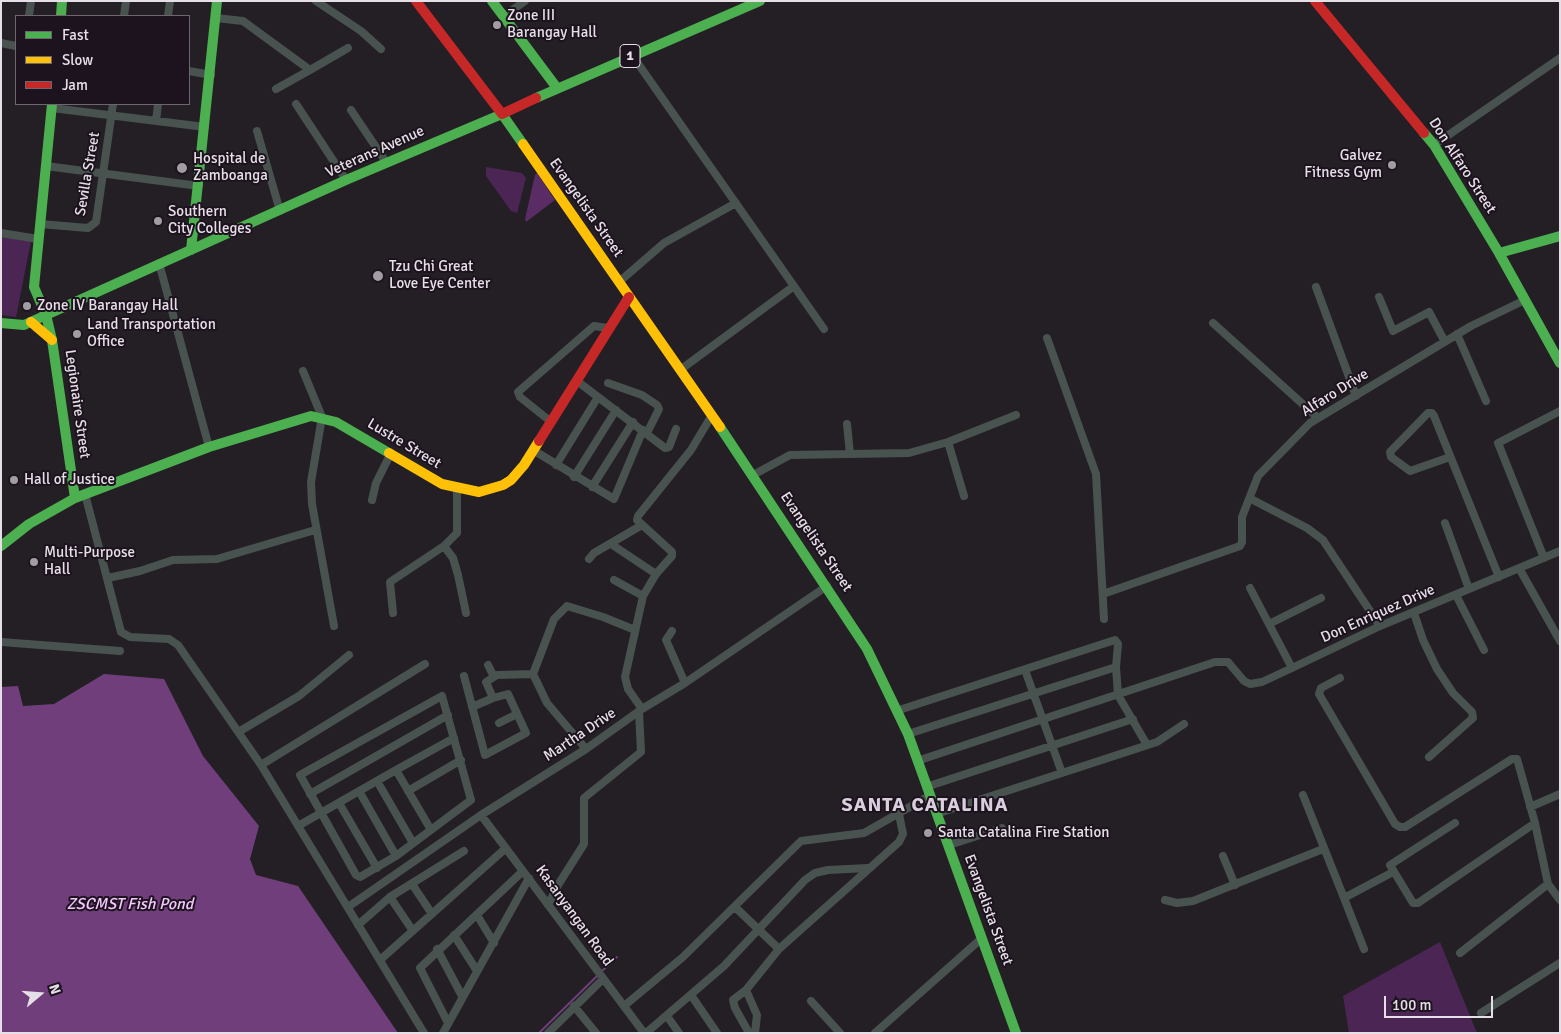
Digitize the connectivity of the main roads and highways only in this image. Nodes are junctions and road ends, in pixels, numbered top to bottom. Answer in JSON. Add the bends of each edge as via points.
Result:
{"nodes":[{"id":1,"x":62,"y":1,"type":"edge"},
{"id":2,"x":217,"y":1,"type":"edge"},
{"id":3,"x":416,"y":1,"type":"edge"},
{"id":4,"x":492,"y":1,"type":"edge"},
{"id":5,"x":1315,"y":1,"type":"edge"},
{"id":6,"x":756,"y":2,"type":"edge"},
{"id":7,"x":61,"y":15,"type":"edge"},
{"id":8,"x":556,"y":88,"type":"junction"},
{"id":9,"x":52,"y":106,"type":"edge"},
{"id":10,"x":502,"y":114,"type":"junction"},
{"id":11,"x":1560,"y":236,"type":"edge"},
{"id":12,"x":191,"y":250,"type":"junction"},
{"id":13,"x":1499,"y":253,"type":"junction"},
{"id":14,"x":629,"y":297,"type":"junction"},
{"id":15,"x":46,"y":314,"type":"junction"},
{"id":16,"x":31,"y":322,"type":"junction"},
{"id":17,"x":1,"y":324,"type":"edge"},
{"id":18,"x":52,"y":340,"type":"junction"},
{"id":19,"x":1560,"y":364,"type":"edge"},
{"id":20,"x":80,"y":496,"type":"junction"},
{"id":21,"x":1,"y":546,"type":"edge"},
{"id":22,"x":1016,"y":1033,"type":"edge"}],
"edges":[{"from":1,"to":7,"type":"main road"},
{"from":2,"to":12,"type":"main road"},
{"from":3,"to":10,"type":"main road","name":"Evangelista Street"},
{"from":4,"to":8,"type":"main road"},
{"from":5,"to":13,"type":"main road","name":"Don Alfaro Street","via":[[1434,145]]},
{"from":6,"to":8,"type":"main road","name":"Veterans Avenue","number":"1"},
{"from":8,"to":10,"type":"main road","name":"Veterans Avenue","number":"1"},
{"from":9,"to":15,"type":"main road","name":"Legionaire Street","via":[[34,287]]},
{"from":10,"to":12,"type":"main road","name":"Veterans Avenue"},
{"from":10,"to":14,"type":"main road","name":"Evangelista Street"},
{"from":11,"to":13,"type":"main road"},
{"from":12,"to":15,"type":"main road","name":"Veterans Avenue"},
{"from":13,"to":19,"type":"main road","name":"Don Alfaro Street"},
{"from":14,"to":20,"type":"main road","name":"Lustre Street","via":[[518,473],[503,485],[479,492],[442,484],[356,432],[322,417],[301,418],[208,447]]},
{"from":14,"to":22,"type":"main road","name":"Evangelista Street","via":[[753,475],[866,649],[908,734]]},
{"from":15,"to":16,"type":"main road","name":"Veterans Avenue"},
{"from":15,"to":18,"type":"main road","name":"Legionaire Street"},
{"from":16,"to":17,"type":"main road","name":"Veterans Avenue","via":[[24,325]]},
{"from":16,"to":18,"type":"main road"},
{"from":18,"to":20,"type":"main road","name":"Legionaire Street"},
{"from":20,"to":21,"type":"main road","name":"Lustre Street","via":[[29,524]]}]}
